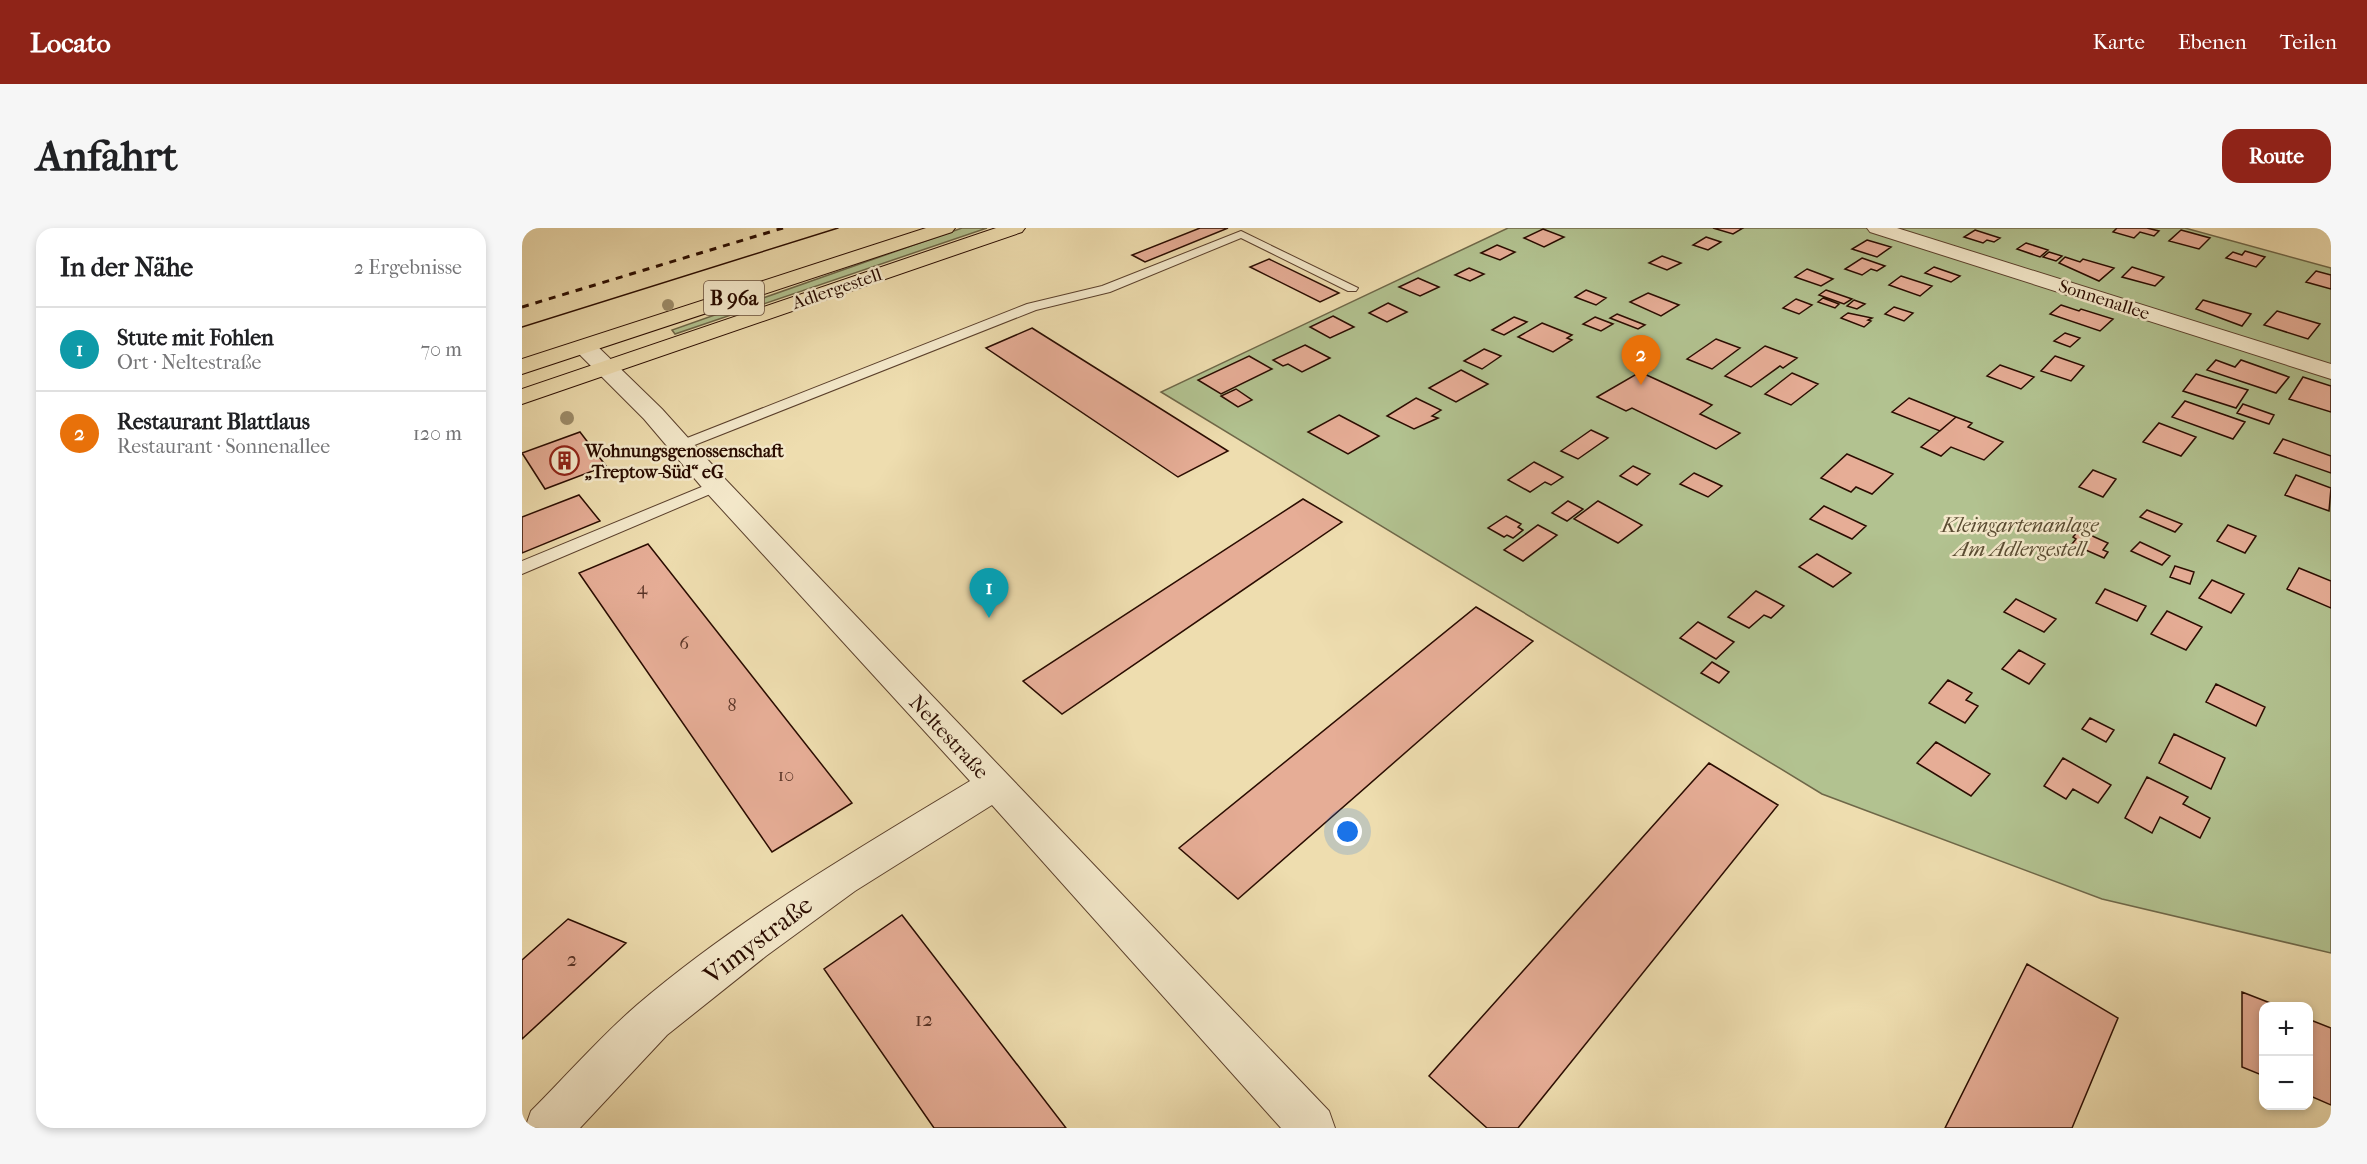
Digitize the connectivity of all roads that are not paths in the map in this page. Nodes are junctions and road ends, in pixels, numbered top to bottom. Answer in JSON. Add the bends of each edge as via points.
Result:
{"nodes":[{"id":1,"x":945,"y":228,"type":"edge"},
{"id":2,"x":1015,"y":228,"type":"edge"},
{"id":3,"x":1877,"y":228,"type":"edge"},
{"id":4,"x":1352,"y":288,"type":"dead end"},
{"id":5,"x":585,"y":347,"type":"junction"},
{"id":6,"x":522,"y":368,"type":"edge"},
{"id":7,"x":608,"y":368,"type":"junction"},
{"id":8,"x":2331,"y":372,"type":"edge"},
{"id":9,"x":522,"y":397,"type":"edge"},
{"id":10,"x":682,"y":445,"type":"junction"},
{"id":11,"x":716,"y":486,"type":"junction"},
{"id":12,"x":522,"y":568,"type":"edge"},
{"id":13,"x":994,"y":785,"type":"junction"},
{"id":14,"x":548,"y":1128,"type":"edge"},
{"id":15,"x":1312,"y":1128,"type":"edge"}],
"edges":[{"from":1,"to":5,"type":"main road","name":"Adlergestell","number":"B 96a"},
{"from":2,"to":7,"type":"main road","name":"Adlergestell","number":"B 96a"},
{"from":3,"to":8,"type":"street","name":"Sonnenallee"},
{"from":4,"to":10,"type":"lane","via":[[1241,234],[1106,289],[1032,307],[988,323]]},
{"from":5,"to":6,"type":"main road","name":"Adlergestell","number":"B 96a"},
{"from":5,"to":7,"type":"street","name":"Neltestraße"},
{"from":7,"to":9,"type":"main road","name":"Adlergestell","number":"B 96a"},
{"from":7,"to":10,"type":"street","name":"Neltestraße"},
{"from":10,"to":11,"type":"street","name":"Neltestraße"},
{"from":11,"to":12,"type":"lane"},
{"from":11,"to":13,"type":"street","name":"Neltestraße"},
{"from":13,"to":14,"type":"street","name":"Vimystraße","via":[[841,879],[751,943],[652,1020]]},
{"from":13,"to":15,"type":"street","name":"Neltestraße"}]}
